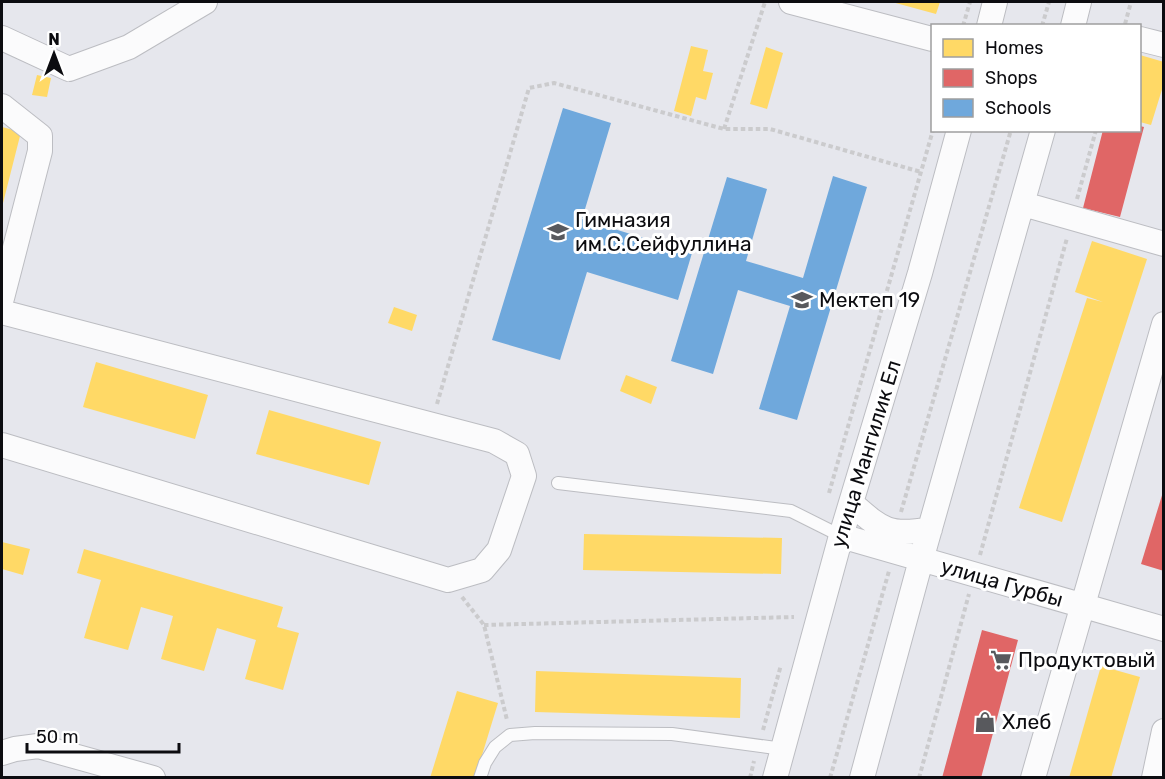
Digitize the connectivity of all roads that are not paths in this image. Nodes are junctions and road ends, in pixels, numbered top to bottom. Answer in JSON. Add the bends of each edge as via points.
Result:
{"nodes":[{"id":1,"x":205,"y":2,"type":"edge"},
{"id":2,"x":791,"y":2,"type":"edge"},
{"id":3,"x":995,"y":2,"type":"edge"},
{"id":4,"x":989,"y":24,"type":"edge"},
{"id":5,"x":2,"y":38,"type":"edge"},
{"id":6,"x":931,"y":38,"type":"edge"},
{"id":7,"x":1141,"y":39,"type":"edge"},
{"id":8,"x":1164,"y":45,"type":"edge"},
{"id":9,"x":2,"y":106,"type":"edge"},
{"id":10,"x":958,"y":132,"type":"edge"},
{"id":11,"x":1042,"y":132,"type":"edge"},
{"id":12,"x":1023,"y":204,"type":"junction"},
{"id":13,"x":1164,"y":244,"type":"edge"},
{"id":14,"x":2,"y":298,"type":"edge"},
{"id":15,"x":2,"y":312,"type":"edge"},
{"id":16,"x":1162,"y":337,"type":"edge"},
{"id":17,"x":2,"y":445,"type":"edge"},
{"id":18,"x":558,"y":483,"type":"dead end"},
{"id":19,"x":851,"y":503,"type":"junction"},
{"id":20,"x":930,"y":529,"type":"junction"},
{"id":21,"x":841,"y":537,"type":"junction"},
{"id":22,"x":895,"y":542,"type":"junction"},
{"id":23,"x":921,"y":560,"type":"junction"},
{"id":24,"x":1082,"y":607,"type":"junction"},
{"id":25,"x":1164,"y":629,"type":"edge"},
{"id":26,"x":1164,"y":731,"type":"edge"},
{"id":27,"x":783,"y":749,"type":"junction"},
{"id":28,"x":2,"y":753,"type":"edge"},
{"id":29,"x":153,"y":777,"type":"edge"},
{"id":30,"x":480,"y":777,"type":"edge"},
{"id":31,"x":775,"y":777,"type":"edge"},
{"id":32,"x":862,"y":777,"type":"edge"},
{"id":33,"x":1034,"y":777,"type":"edge"},
{"id":34,"x":1154,"y":777,"type":"edge"}],
"edges":[{"from":1,"to":5,"type":"street","via":[[129,47],[69,69]]},
{"from":2,"to":6,"type":"street"},
{"from":3,"to":4,"type":"street"},
{"from":7,"to":8,"type":"street"},
{"from":9,"to":14,"type":"street","via":[[40,136],[40,151]]},
{"from":10,"to":19,"type":"street","name":"улица Мангилик Ел"},
{"from":11,"to":12,"type":"street"},
{"from":12,"to":13,"type":"street"},
{"from":12,"to":20,"type":"street"},
{"from":15,"to":17,"type":"street","via":[[494,441],[517,454],[524,476],[499,550],[482,570],[448,580]]},
{"from":16,"to":24,"type":"street"},
{"from":18,"to":21,"type":"lane","via":[[791,511]]},
{"from":19,"to":21,"type":"street","name":"улица Мангилик Ел"},
{"from":19,"to":22,"type":"street"},
{"from":20,"to":22,"type":"street","via":[[911,532]]},
{"from":20,"to":23,"type":"street"},
{"from":21,"to":22,"type":"street","name":"улица Гурбы"},
{"from":21,"to":27,"type":"street","name":"улица Мангилик Ел"},
{"from":22,"to":23,"type":"street","name":"улица Гурбы"},
{"from":23,"to":24,"type":"street","name":"улица Гурбы"},
{"from":23,"to":32,"type":"street"},
{"from":24,"to":25,"type":"street","name":"улица Гурбы"},
{"from":24,"to":33,"type":"street"},
{"from":26,"to":34,"type":"street"},
{"from":27,"to":30,"type":"lane","via":[[672,734],[510,735],[495,747]]},
{"from":27,"to":31,"type":"street","name":"улица Мангилик Ел"},
{"from":28,"to":29,"type":"street","via":[[38,746]]}]}
